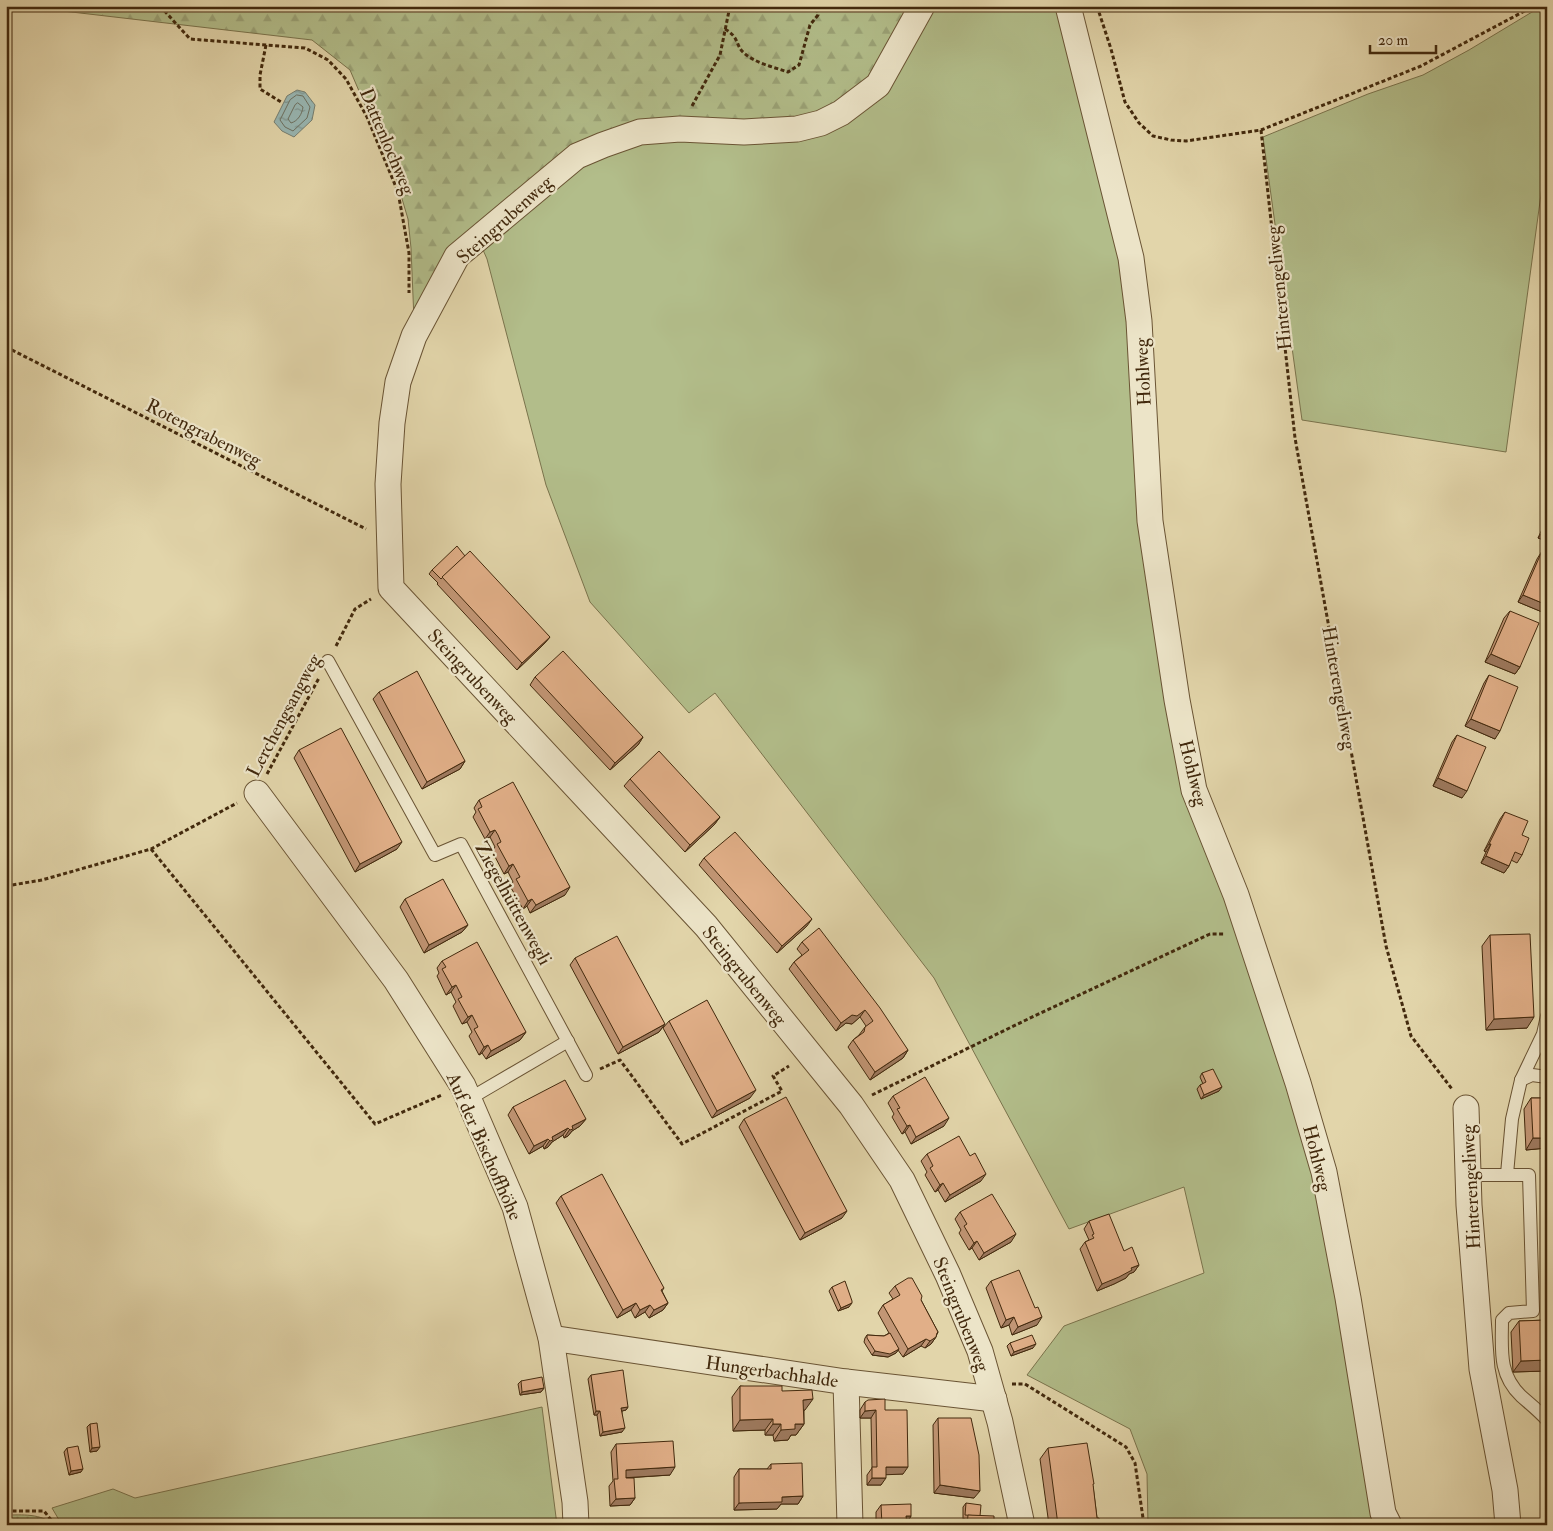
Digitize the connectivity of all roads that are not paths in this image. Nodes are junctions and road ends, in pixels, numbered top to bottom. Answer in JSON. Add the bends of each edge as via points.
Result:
{"nodes":[{"id":1,"x":922,"y":6,"type":"edge"},
{"id":2,"x":1068,"y":6,"type":"edge"},
{"id":3,"x":328,"y":661,"type":"road end"},
{"id":4,"x":256,"y":793,"type":"road end"},
{"id":5,"x":1547,"y":1016,"type":"edge"},
{"id":6,"x":568,"y":1041,"type":"junction"},
{"id":7,"x":1542,"y":1046,"type":"edge"},
{"id":8,"x":586,"y":1076,"type":"road end"},
{"id":9,"x":1547,"y":1077,"type":"edge"},
{"id":10,"x":1521,"y":1080,"type":"junction"},
{"id":11,"x":466,"y":1093,"type":"junction"},
{"id":12,"x":1466,"y":1108,"type":"road end"},
{"id":13,"x":1507,"y":1174,"type":"junction"},
{"id":14,"x":1470,"y":1175,"type":"junction"},
{"id":15,"x":550,"y":1338,"type":"junction"},
{"id":16,"x":846,"y":1382,"type":"junction"},
{"id":17,"x":992,"y":1391,"type":"junction"},
{"id":18,"x":1542,"y":1409,"type":"edge"},
{"id":19,"x":1547,"y":1420,"type":"edge"},
{"id":20,"x":576,"y":1525,"type":"edge"},
{"id":21,"x":850,"y":1525,"type":"edge"},
{"id":22,"x":1022,"y":1525,"type":"edge"},
{"id":23,"x":1389,"y":1525,"type":"edge"},
{"id":24,"x":1508,"y":1525,"type":"edge"}],
"edges":[{"from":1,"to":17,"type":"street","name":"Steingrubenweg","via":[[878,85],[835,116],[797,129],[640,132],[577,156],[457,256],[414,336],[398,382],[388,484],[389,541],[392,588],[706,926],[851,1105],[902,1180],[948,1275],[980,1351]]},
{"from":2,"to":23,"type":"street","name":"Hohlweg","via":[[1131,258],[1150,521],[1194,790],[1236,895],[1324,1172],[1383,1513]]},
{"from":3,"to":6,"type":"lane","name":"Ziegelhüttenwegli","via":[[435,855],[461,844]]},
{"from":4,"to":11,"type":"street","name":"Auf der Bischoffhöhe","via":[[396,980]]},
{"from":5,"to":7,"type":"lane"},
{"from":6,"to":8,"type":"lane","name":"Ziegelhüttenwegli"},
{"from":6,"to":11,"type":"lane"},
{"from":7,"to":10,"type":"lane"},
{"from":9,"to":10,"type":"lane","via":[[1532,1076]]},
{"from":10,"to":13,"type":"lane","via":[[1512,1119]]},
{"from":11,"to":15,"type":"street","name":"Auf der Bischoffhöhe","via":[[515,1207]]},
{"from":12,"to":14,"type":"street","name":"Hinterengeliweg"},
{"from":13,"to":14,"type":"lane"},
{"from":13,"to":18,"type":"lane","via":[[1529,1174],[1533,1311],[1509,1313],[1502,1320],[1502,1358],[1507,1379],[1520,1395]]},
{"from":14,"to":24,"type":"street","name":"Hinterengeliweg","via":[[1482,1369],[1506,1490]]},
{"from":15,"to":16,"type":"street","name":"Hungerbachhalde"},
{"from":15,"to":20,"type":"street","name":"Auf der Bischoffhöhe"},
{"from":16,"to":17,"type":"street","name":"Hungerbachhalde"},
{"from":16,"to":21,"type":"street"},
{"from":17,"to":22,"type":"street","name":"Steingrubenweg"},
{"from":18,"to":19,"type":"lane"}]}
